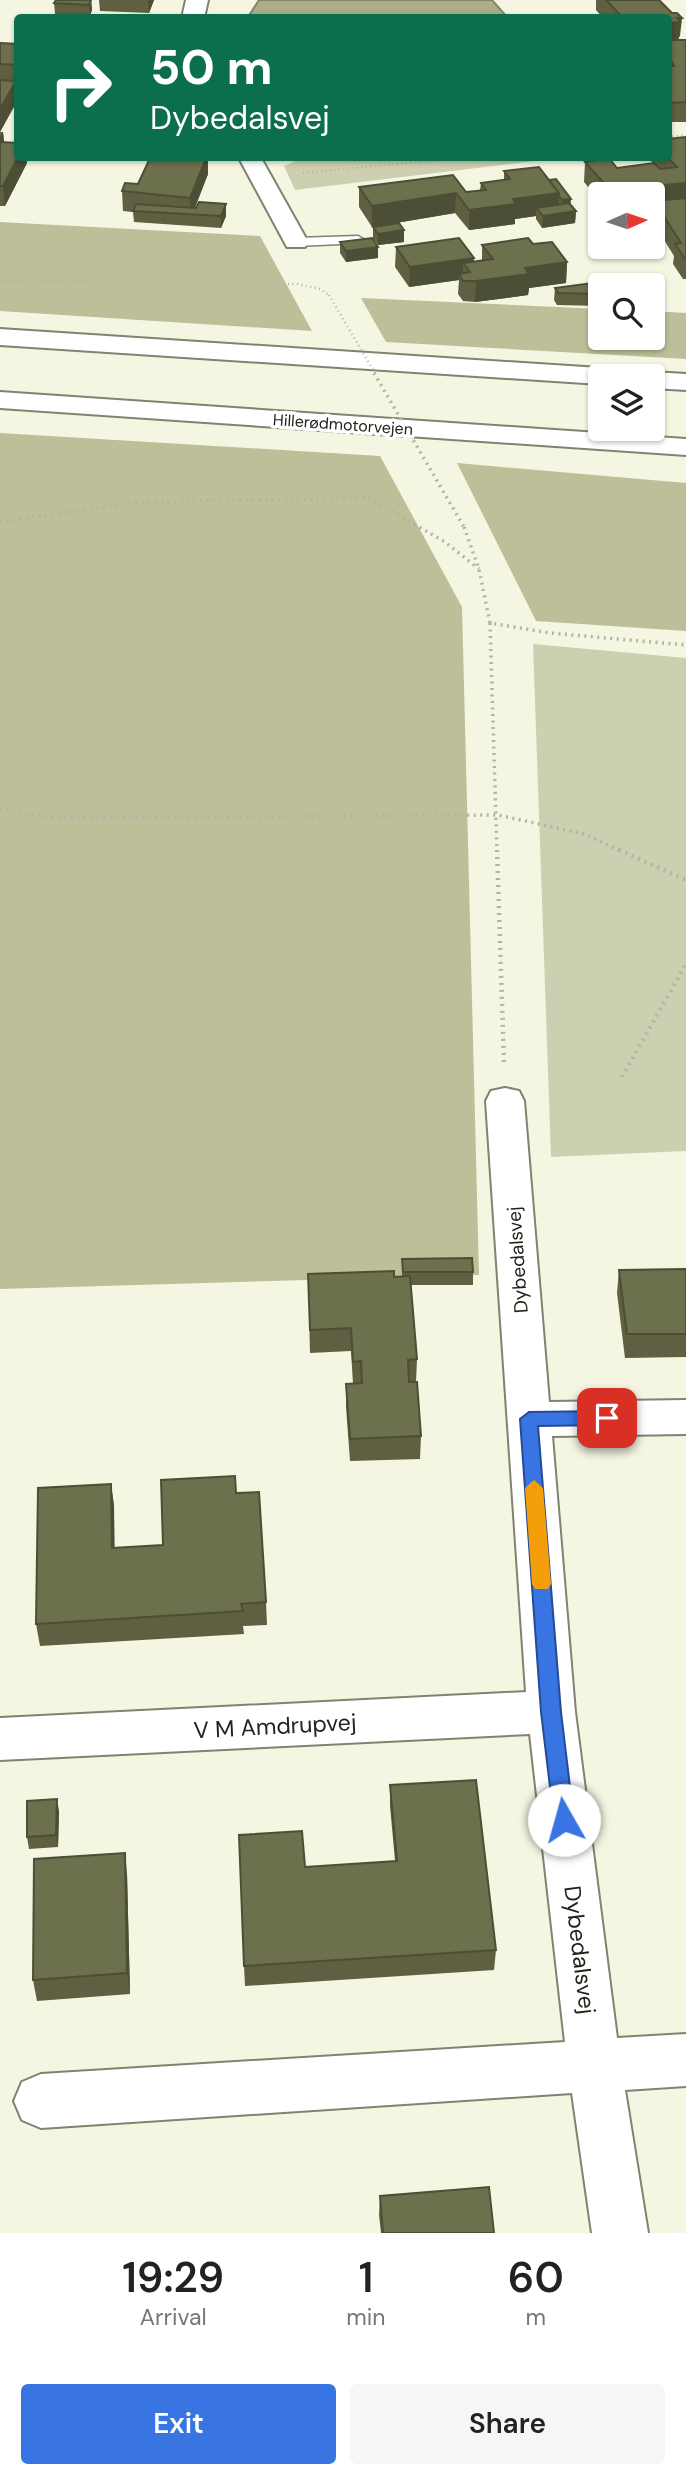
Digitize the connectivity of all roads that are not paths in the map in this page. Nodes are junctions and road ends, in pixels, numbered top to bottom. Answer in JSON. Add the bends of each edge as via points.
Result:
{"nodes":[{"id":1,"x":255,"y":167,"type":"edge"},
{"id":2,"x":358,"y":240,"type":"edge"},
{"id":3,"x":296,"y":242,"type":"joint"},
{"id":4,"x":0,"y":337,"type":"edge"},
{"id":5,"x":588,"y":375,"type":"edge"},
{"id":6,"x":665,"y":381,"type":"edge"},
{"id":7,"x":686,"y":382,"type":"edge"},
{"id":8,"x":0,"y":400,"type":"edge"},
{"id":9,"x":686,"y":447,"type":"edge"},
{"id":10,"x":505,"y":1101,"type":"road end"},
{"id":11,"x":686,"y":1417,"type":"edge"},
{"id":12,"x":529,"y":1419,"type":"junction"},
{"id":13,"x":551,"y":1712,"type":"junction"},
{"id":14,"x":0,"y":1740,"type":"edge"},
{"id":15,"x":686,"y":2060,"type":"edge"},
{"id":16,"x":594,"y":2064,"type":"junction"},
{"id":17,"x":41,"y":2101,"type":"dead end"},
{"id":18,"x":620,"y":2233,"type":"edge"}],
"edges":[{"from":1,"to":3,"type":"main road"},
{"from":2,"to":3,"type":"lane"},
{"from":4,"to":5,"type":"main road"},
{"from":6,"to":7,"type":"main road"},
{"from":8,"to":9,"type":"main road","name":"Hillerødmotorvejen"},
{"from":10,"to":12,"type":"main road","name":"Dybedalsvej"},
{"from":11,"to":12,"type":"main road"},
{"from":12,"to":13,"type":"main road","name":"Dybedalsvej"},
{"from":13,"to":14,"type":"main road","name":"V M Amdrupvej"},
{"from":13,"to":16,"type":"main road","name":"Dybedalsvej"},
{"from":15,"to":16,"type":"main road"},
{"from":16,"to":17,"type":"main road"},
{"from":16,"to":18,"type":"main road","name":"Dybedalsvej"}]}
